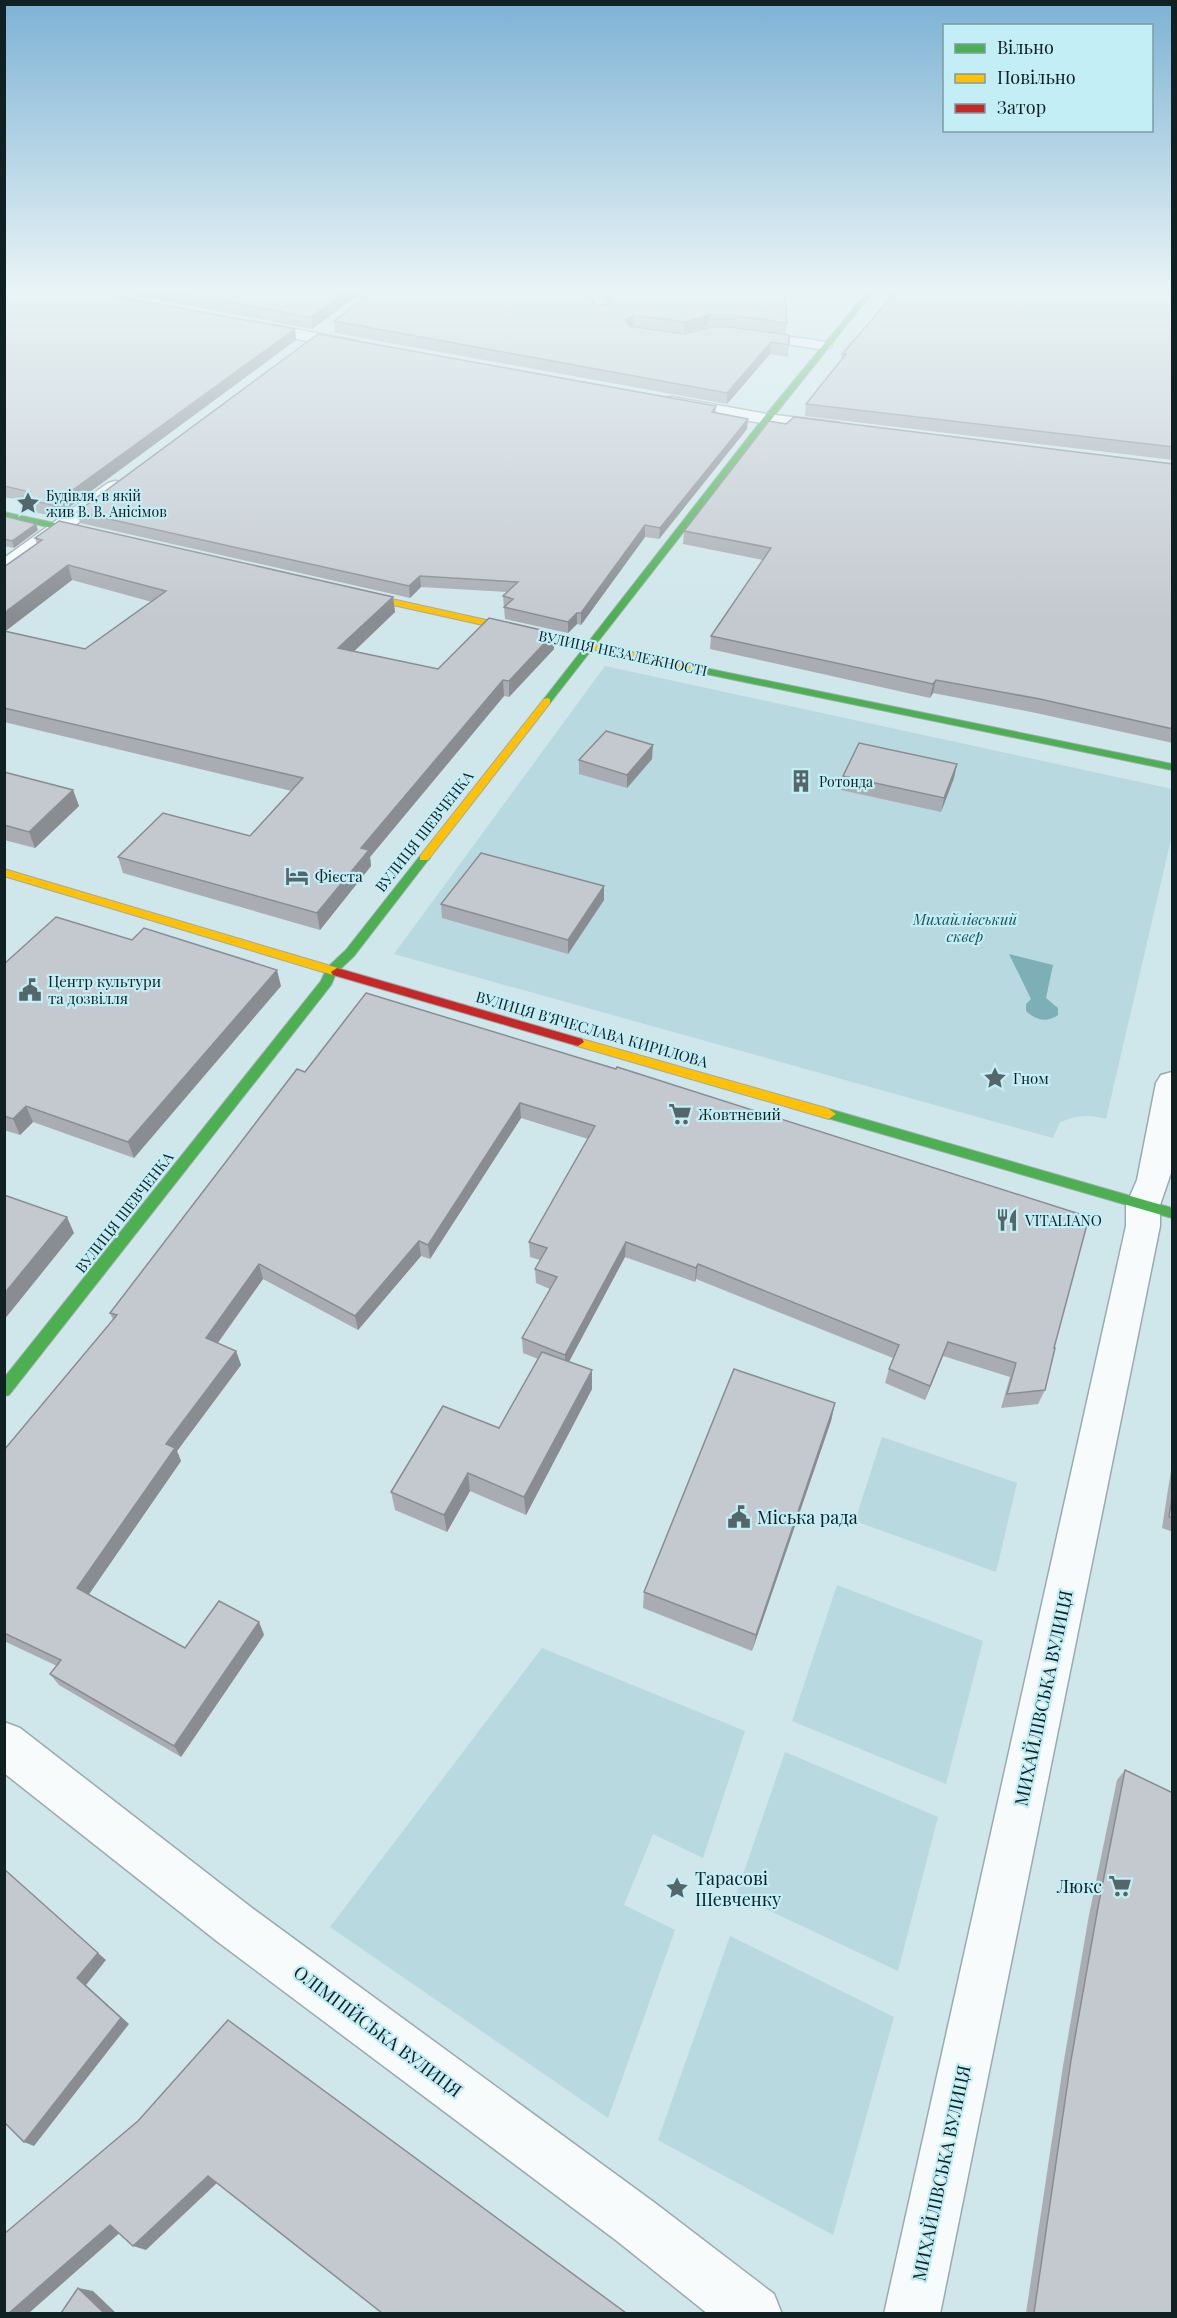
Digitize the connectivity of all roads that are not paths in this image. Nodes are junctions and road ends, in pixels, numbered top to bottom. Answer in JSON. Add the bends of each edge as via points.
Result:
{"nodes":[{"id":1,"x":662,"y":400,"type":"edge"},
{"id":2,"x":782,"y":400,"type":"edge"},
{"id":3,"x":767,"y":419,"type":"junction"},
{"id":4,"x":853,"y":429,"type":"edge"},
{"id":5,"x":128,"y":477,"type":"edge"},
{"id":6,"x":4,"y":514,"type":"edge"},
{"id":7,"x":60,"y":526,"type":"junction"},
{"id":8,"x":108,"y":537,"type":"edge"},
{"id":9,"x":4,"y":568,"type":"edge"},
{"id":10,"x":340,"y":590,"type":"edge"},
{"id":11,"x":588,"y":647,"type":"junction"},
{"id":12,"x":1173,"y":767,"type":"edge"},
{"id":13,"x":4,"y":872,"type":"edge"},
{"id":14,"x":331,"y":971,"type":"junction"},
{"id":15,"x":1173,"y":1083,"type":"edge"},
{"id":16,"x":1158,"y":1209,"type":"edge"},
{"id":17,"x":4,"y":1390,"type":"edge"},
{"id":18,"x":4,"y":1744,"type":"edge"},
{"id":19,"x":754,"y":2313,"type":"edge"},
{"id":20,"x":912,"y":2313,"type":"edge"}],
"edges":[{"from":1,"to":3,"type":"street"},
{"from":2,"to":3,"type":"street","name":"ВУЛИЦЯ ШЕВЧЕНКА"},
{"from":3,"to":4,"type":"street"},
{"from":3,"to":11,"type":"street","name":"ВУЛИЦЯ ШЕВЧЕНКА"},
{"from":5,"to":7,"type":"street"},
{"from":6,"to":7,"type":"street"},
{"from":7,"to":8,"type":"street"},
{"from":7,"to":9,"type":"street"},
{"from":10,"to":11,"type":"street","name":"ВУЛИЦЯ НЕЗАЛЕЖНОСТІ"},
{"from":11,"to":12,"type":"street","name":"ВУЛИЦЯ НЕЗАЛЕЖНОСТІ"},
{"from":11,"to":14,"type":"street","name":"ВУЛИЦЯ ШЕВЧЕНКА","via":[[350,953]]},
{"from":13,"to":14,"type":"street","name":"ВУЛИЦЯ В'ЯЧЕСЛАВА КИРИЛОВА"},
{"from":14,"to":16,"type":"street","name":"ВУЛИЦЯ В'ЯЧЕСЛАВА КИРИЛОВА"},
{"from":14,"to":17,"type":"street","name":"ВУЛИЦЯ ШЕВЧЕНКА","via":[[327,982]]},
{"from":15,"to":16,"type":"street","name":"МИХАЙЛІВСЬКА ВУЛИЦЯ","via":[[1154,1180]]},
{"from":16,"to":20,"type":"street","name":"МИХАЙЛІВСЬКА ВУЛИЦЯ","via":[[1140,1238]]},
{"from":18,"to":19,"type":"street","name":"ОЛІМПІЙСЬКА ВУЛИЦЯ","via":[[235,1925]]}]}
